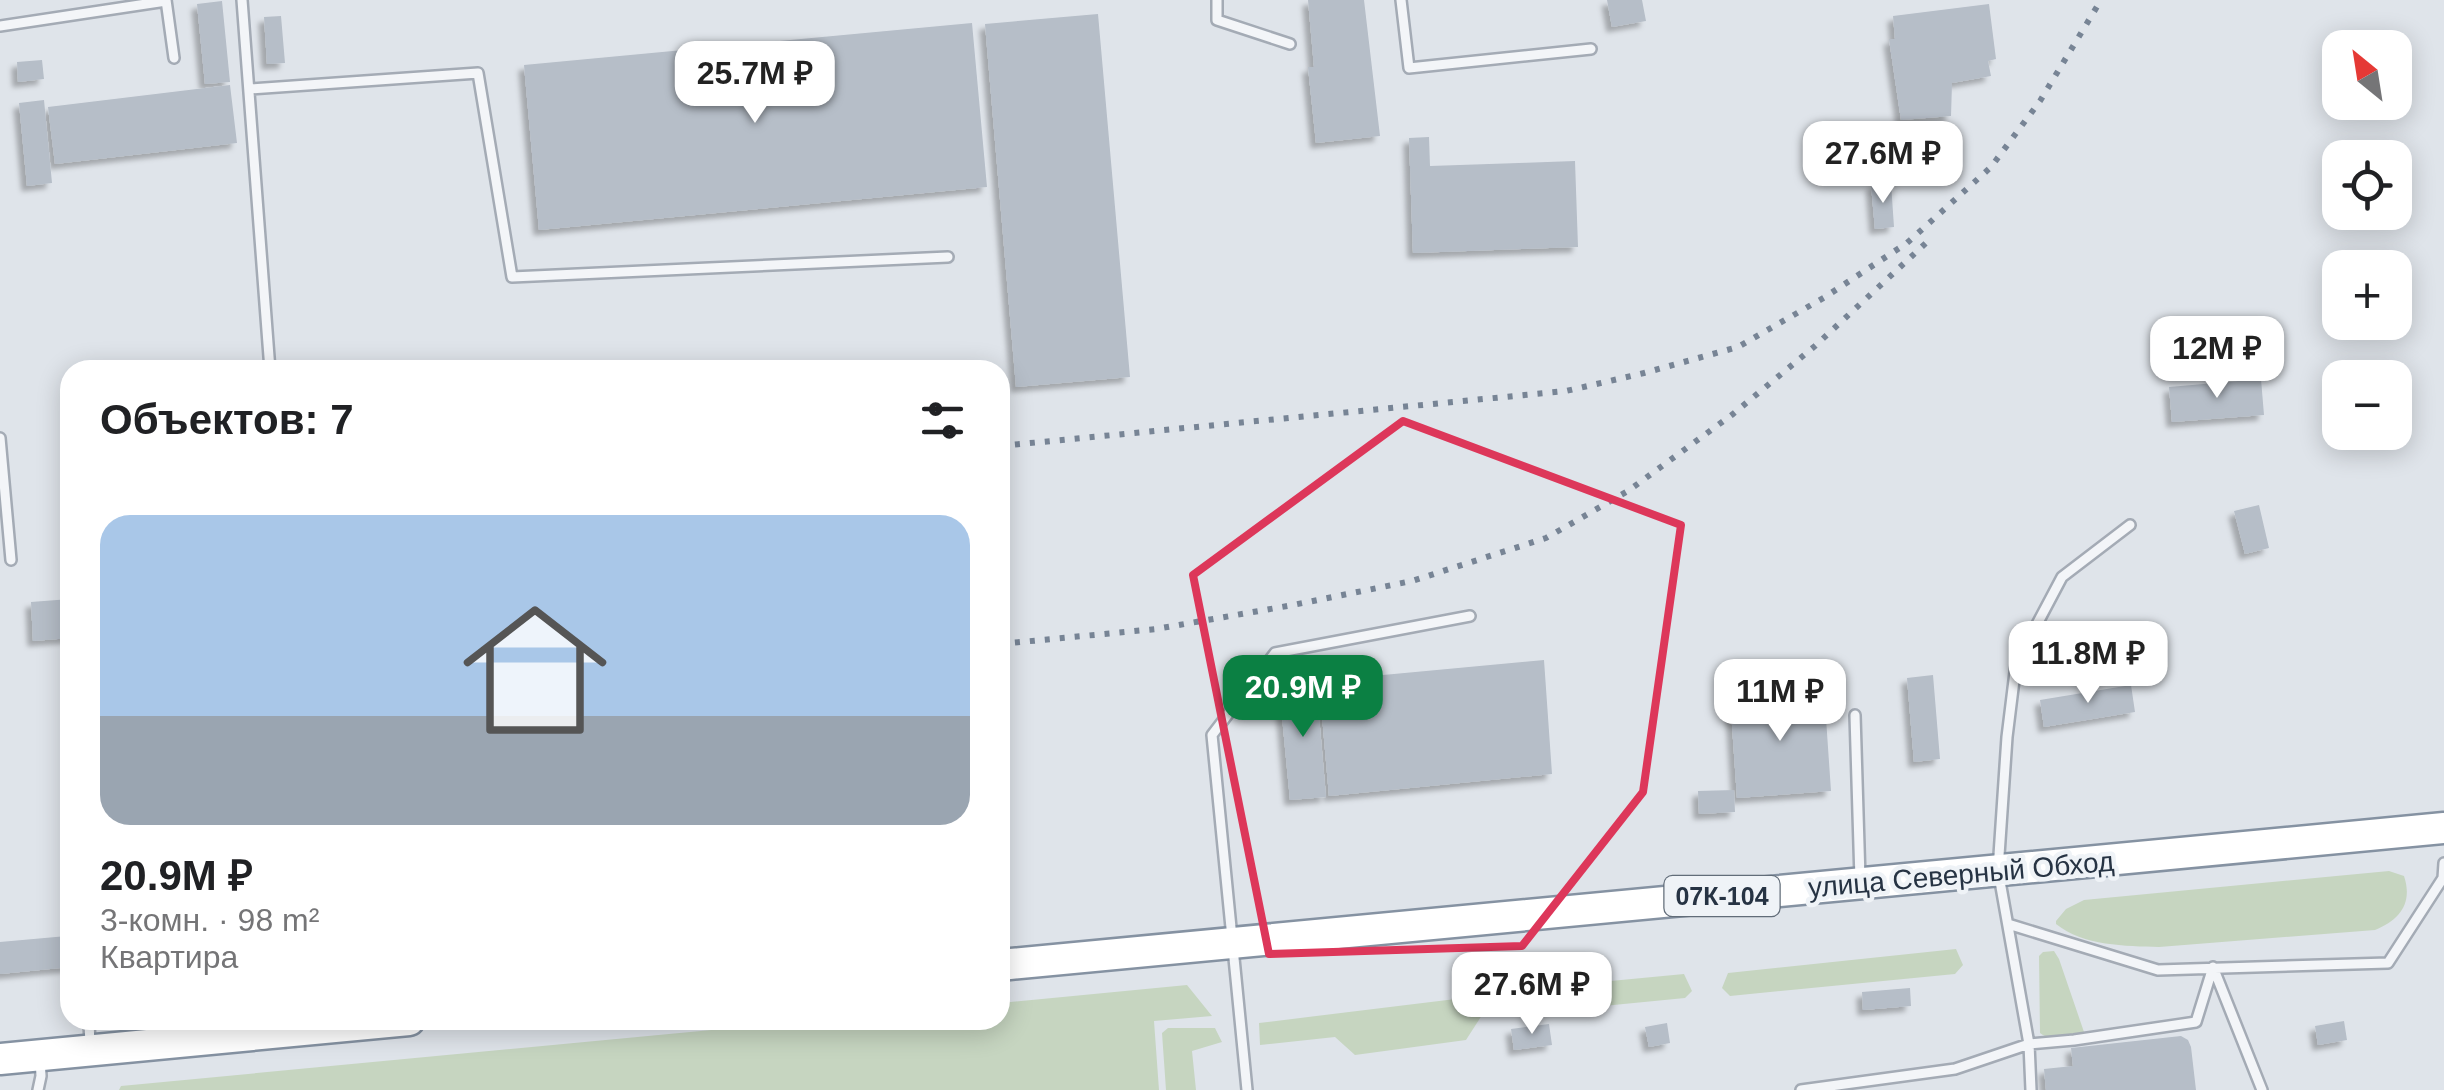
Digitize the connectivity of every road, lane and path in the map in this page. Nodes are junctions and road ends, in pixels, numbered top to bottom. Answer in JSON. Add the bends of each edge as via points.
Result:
{"nodes":[{"id":1,"x":166,"y":0,"type":"edge"},
{"id":2,"x":242,"y":0,"type":"edge"},
{"id":3,"x":1216,"y":0,"type":"edge"},
{"id":4,"x":1401,"y":0,"type":"edge"},
{"id":5,"x":0,"y":26,"type":"edge"},
{"id":6,"x":1290,"y":44,"type":"dead end"},
{"id":7,"x":1590,"y":48,"type":"dead end"},
{"id":8,"x":174,"y":58,"type":"dead end"},
{"id":9,"x":248,"y":89,"type":"junction"},
{"id":10,"x":948,"y":257,"type":"dead end"},
{"id":11,"x":269,"y":360,"type":"edge"},
{"id":12,"x":0,"y":438,"type":"edge"},
{"id":13,"x":2130,"y":525,"type":"dead end"},
{"id":14,"x":12,"y":560,"type":"dead end"},
{"id":15,"x":1470,"y":616,"type":"dead end"},
{"id":16,"x":1855,"y":715,"type":"dead end"},
{"id":17,"x":2444,"y":828,"type":"edge"},
{"id":18,"x":2444,"y":863,"type":"edge"},
{"id":19,"x":1998,"y":870,"type":"junction"},
{"id":20,"x":1860,"y":882,"type":"junction"},
{"id":21,"x":2008,"y":924,"type":"junction"},
{"id":22,"x":1233,"y":943,"type":"junction"},
{"id":23,"x":1010,"y":964,"type":"edge"},
{"id":24,"x":2213,"y":967,"type":"junction"},
{"id":25,"x":89,"y":1030,"type":"edge"},
{"id":26,"x":310,"y":1030,"type":"edge"},
{"id":27,"x":2029,"y":1044,"type":"junction"},
{"id":28,"x":90,"y":1052,"type":"junction"},
{"id":29,"x":40,"y":1056,"type":"junction"},
{"id":30,"x":0,"y":1059,"type":"edge"},
{"id":31,"x":38,"y":1090,"type":"edge"},
{"id":32,"x":1247,"y":1090,"type":"edge"},
{"id":33,"x":1801,"y":1090,"type":"edge"},
{"id":34,"x":2031,"y":1090,"type":"edge"},
{"id":35,"x":2262,"y":1090,"type":"edge"}],
"edges":[{"from":1,"to":5,"type":"lane"},
{"from":1,"to":8,"type":"lane"},
{"from":2,"to":9,"type":"lane"},
{"from":3,"to":6,"type":"lane","via":[[1217,20]]},
{"from":4,"to":7,"type":"lane","via":[[1408,68]]},
{"from":9,"to":10,"type":"lane","via":[[478,73],[512,277]]},
{"from":9,"to":11,"type":"lane"},
{"from":12,"to":14,"type":"lane"},
{"from":13,"to":19,"type":"lane","via":[[2062,577],[2016,664]]},
{"from":15,"to":22,"type":"lane","via":[[1274,654],[1212,734]]},
{"from":16,"to":20,"type":"lane"},
{"from":17,"to":19,"type":"highway","name":"улица Северный Обход","number":"07К-104"},
{"from":18,"to":24,"type":"lane","via":[[2443,878],[2388,963]]},
{"from":19,"to":20,"type":"highway","name":"улица Северный Обход","number":"07К-104"},
{"from":19,"to":21,"type":"lane"},
{"from":20,"to":22,"type":"highway","name":"улица Северный Обход","number":"07К-104"},
{"from":21,"to":24,"type":"lane","via":[[2158,970]]},
{"from":21,"to":27,"type":"lane"},
{"from":22,"to":23,"type":"highway","name":"улица Северный Обход","number":"07К-104"},
{"from":22,"to":32,"type":"lane"},
{"from":24,"to":27,"type":"lane","via":[[2196,1022]]},
{"from":24,"to":35,"type":"lane"},
{"from":25,"to":28,"type":"lane"},
{"from":26,"to":28,"type":"highway"},
{"from":27,"to":33,"type":"lane","via":[[1954,1069]]},
{"from":27,"to":34,"type":"lane"},
{"from":28,"to":29,"type":"highway"},
{"from":29,"to":30,"type":"highway"},
{"from":29,"to":31,"type":"lane"}]}
